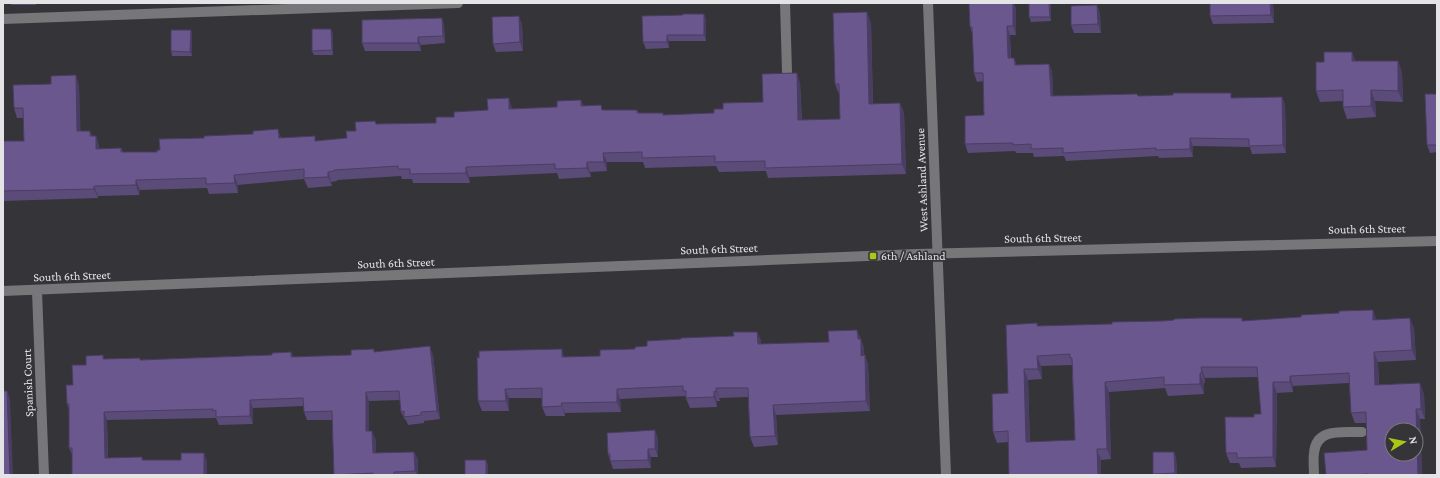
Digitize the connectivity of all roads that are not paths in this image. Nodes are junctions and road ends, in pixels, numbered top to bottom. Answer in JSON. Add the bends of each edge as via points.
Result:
{"nodes":[{"id":1,"x":458,"y":3,"type":"edge"},
{"id":2,"x":784,"y":3,"type":"edge"},
{"id":3,"x":928,"y":3,"type":"edge"},
{"id":4,"x":3,"y":18,"type":"edge"},
{"id":5,"x":787,"y":72,"type":"edge"},
{"id":6,"x":1437,"y":240,"type":"edge"},
{"id":7,"x":938,"y":253,"type":"junction"},
{"id":8,"x":3,"y":291,"type":"edge"},
{"id":9,"x":37,"y":291,"type":"junction"},
{"id":10,"x":1362,"y":432,"type":"dead end"},
{"id":11,"x":44,"y":475,"type":"edge"},
{"id":12,"x":946,"y":475,"type":"edge"},
{"id":13,"x":1314,"y":475,"type":"edge"}],
"edges":[{"from":1,"to":4,"type":"street"},
{"from":2,"to":5,"type":"street"},
{"from":3,"to":7,"type":"street","name":"West Ashland Avenue"},
{"from":6,"to":7,"type":"street","name":"South 6th Street"},
{"from":7,"to":9,"type":"street","name":"South 6th Street"},
{"from":7,"to":12,"type":"street","name":"West Ashland Avenue"},
{"from":8,"to":9,"type":"street","name":"South 6th Street"},
{"from":9,"to":11,"type":"street","name":"Spanish Court"},
{"from":10,"to":13,"type":"street","via":[[1326,433],[1319,437],[1314,451]]}]}
